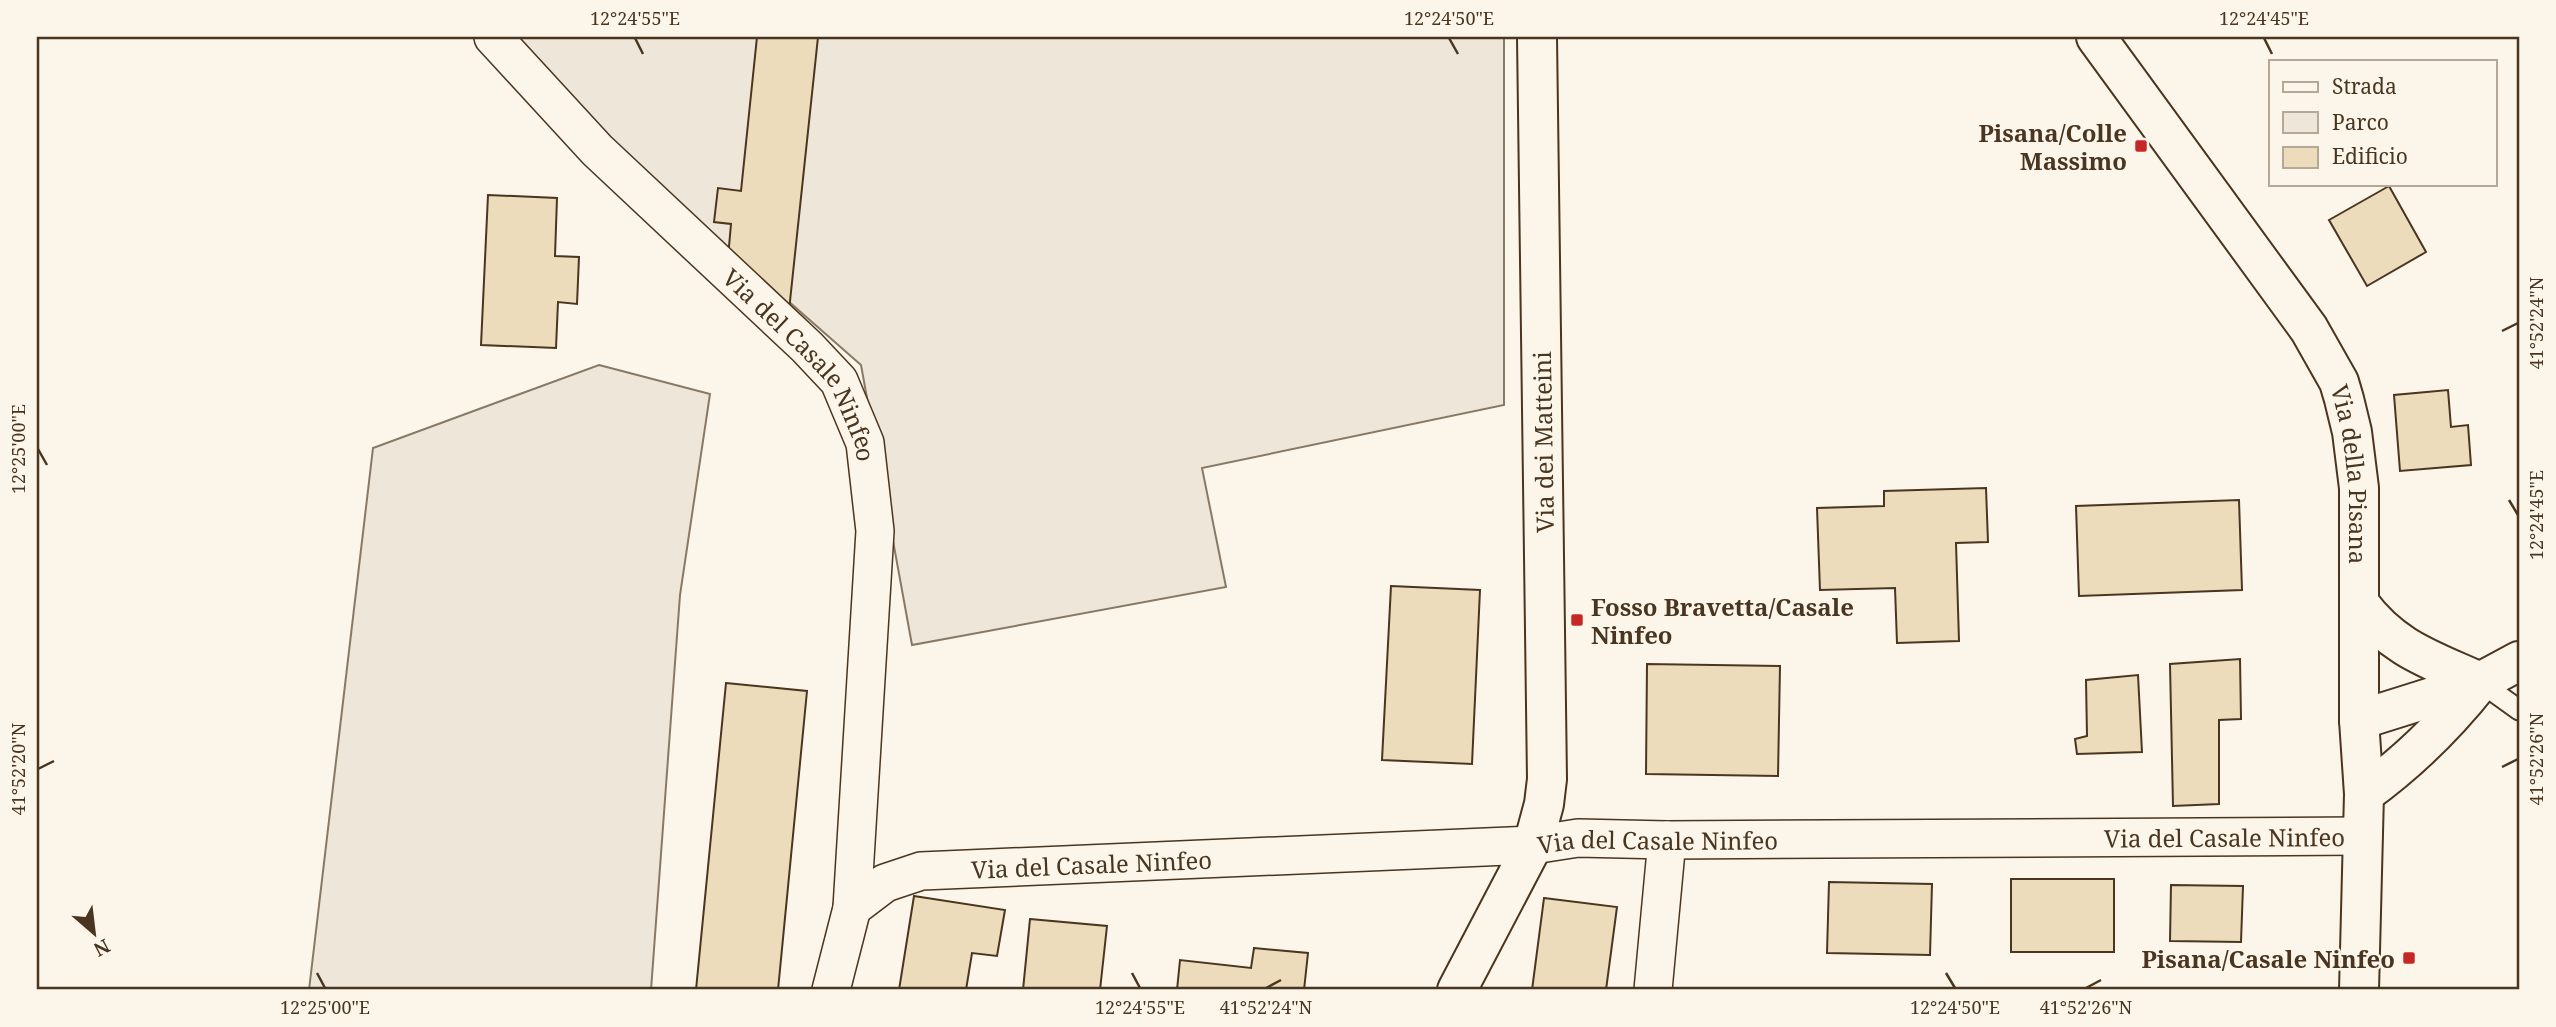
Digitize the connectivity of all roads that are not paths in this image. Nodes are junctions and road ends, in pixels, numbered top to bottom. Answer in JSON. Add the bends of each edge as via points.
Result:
{"nodes":[{"id":1,"x":492,"y":37,"type":"edge"},
{"id":2,"x":1537,"y":37,"type":"edge"},
{"id":3,"x":2096,"y":37,"type":"edge"},
{"id":4,"x":2360,"y":604,"type":"junction"},
{"id":5,"x":2519,"y":661,"type":"edge"},
{"id":6,"x":2480,"y":682,"type":"junction"},
{"id":7,"x":2519,"y":710,"type":"edge"},
{"id":8,"x":2359,"y":720,"type":"junction"},
{"id":9,"x":2364,"y":794,"type":"junction"},
{"id":10,"x":2363,"y":836,"type":"junction"},
{"id":11,"x":1667,"y":840,"type":"junction"},
{"id":12,"x":1533,"y":845,"type":"junction"},
{"id":13,"x":852,"y":908,"type":"junction"},
{"id":14,"x":831,"y":990,"type":"edge"},
{"id":15,"x":1457,"y":990,"type":"edge"},
{"id":16,"x":1653,"y":990,"type":"edge"},
{"id":17,"x":2359,"y":990,"type":"edge"}],
"edges":[{"from":1,"to":13,"type":"street","name":"Via del Casale Ninfeo","via":[[597,149],[839,381],[865,443],[875,531]]},
{"from":2,"to":12,"type":"main road","name":"Via dei Matteini","via":[[1547,728],[1544,804]]},
{"from":3,"to":4,"type":"main road","name":"Via della Pisana","via":[[2309,329],[2339,382],[2357,464]]},
{"from":4,"to":6,"type":"main road","via":[[2386,635],[2407,649]]},
{"from":4,"to":8,"type":"main road","name":"Via della Pisana"},
{"from":5,"to":6,"type":"main road"},
{"from":6,"to":7,"type":"lane"},
{"from":6,"to":8,"type":"main road"},
{"from":6,"to":9,"type":"main road","via":[[2418,751]]},
{"from":8,"to":9,"type":"main road","name":"Via della Pisana"},
{"from":9,"to":10,"type":"main road","name":"Via della Pisana"},
{"from":10,"to":11,"type":"street","name":"Via del Casale Ninfeo"},
{"from":10,"to":17,"type":"main road","name":"Via della Pisana"},
{"from":11,"to":12,"type":"street","name":"Via del Casale Ninfeo","via":[[1578,838]]},
{"from":11,"to":16,"type":"street"},
{"from":12,"to":13,"type":"street","name":"Via del Casale Ninfeo","via":[[921,871],[885,883]]},
{"from":12,"to":15,"type":"main road","name":"Via dei Matteini"},
{"from":13,"to":14,"type":"street"}]}
